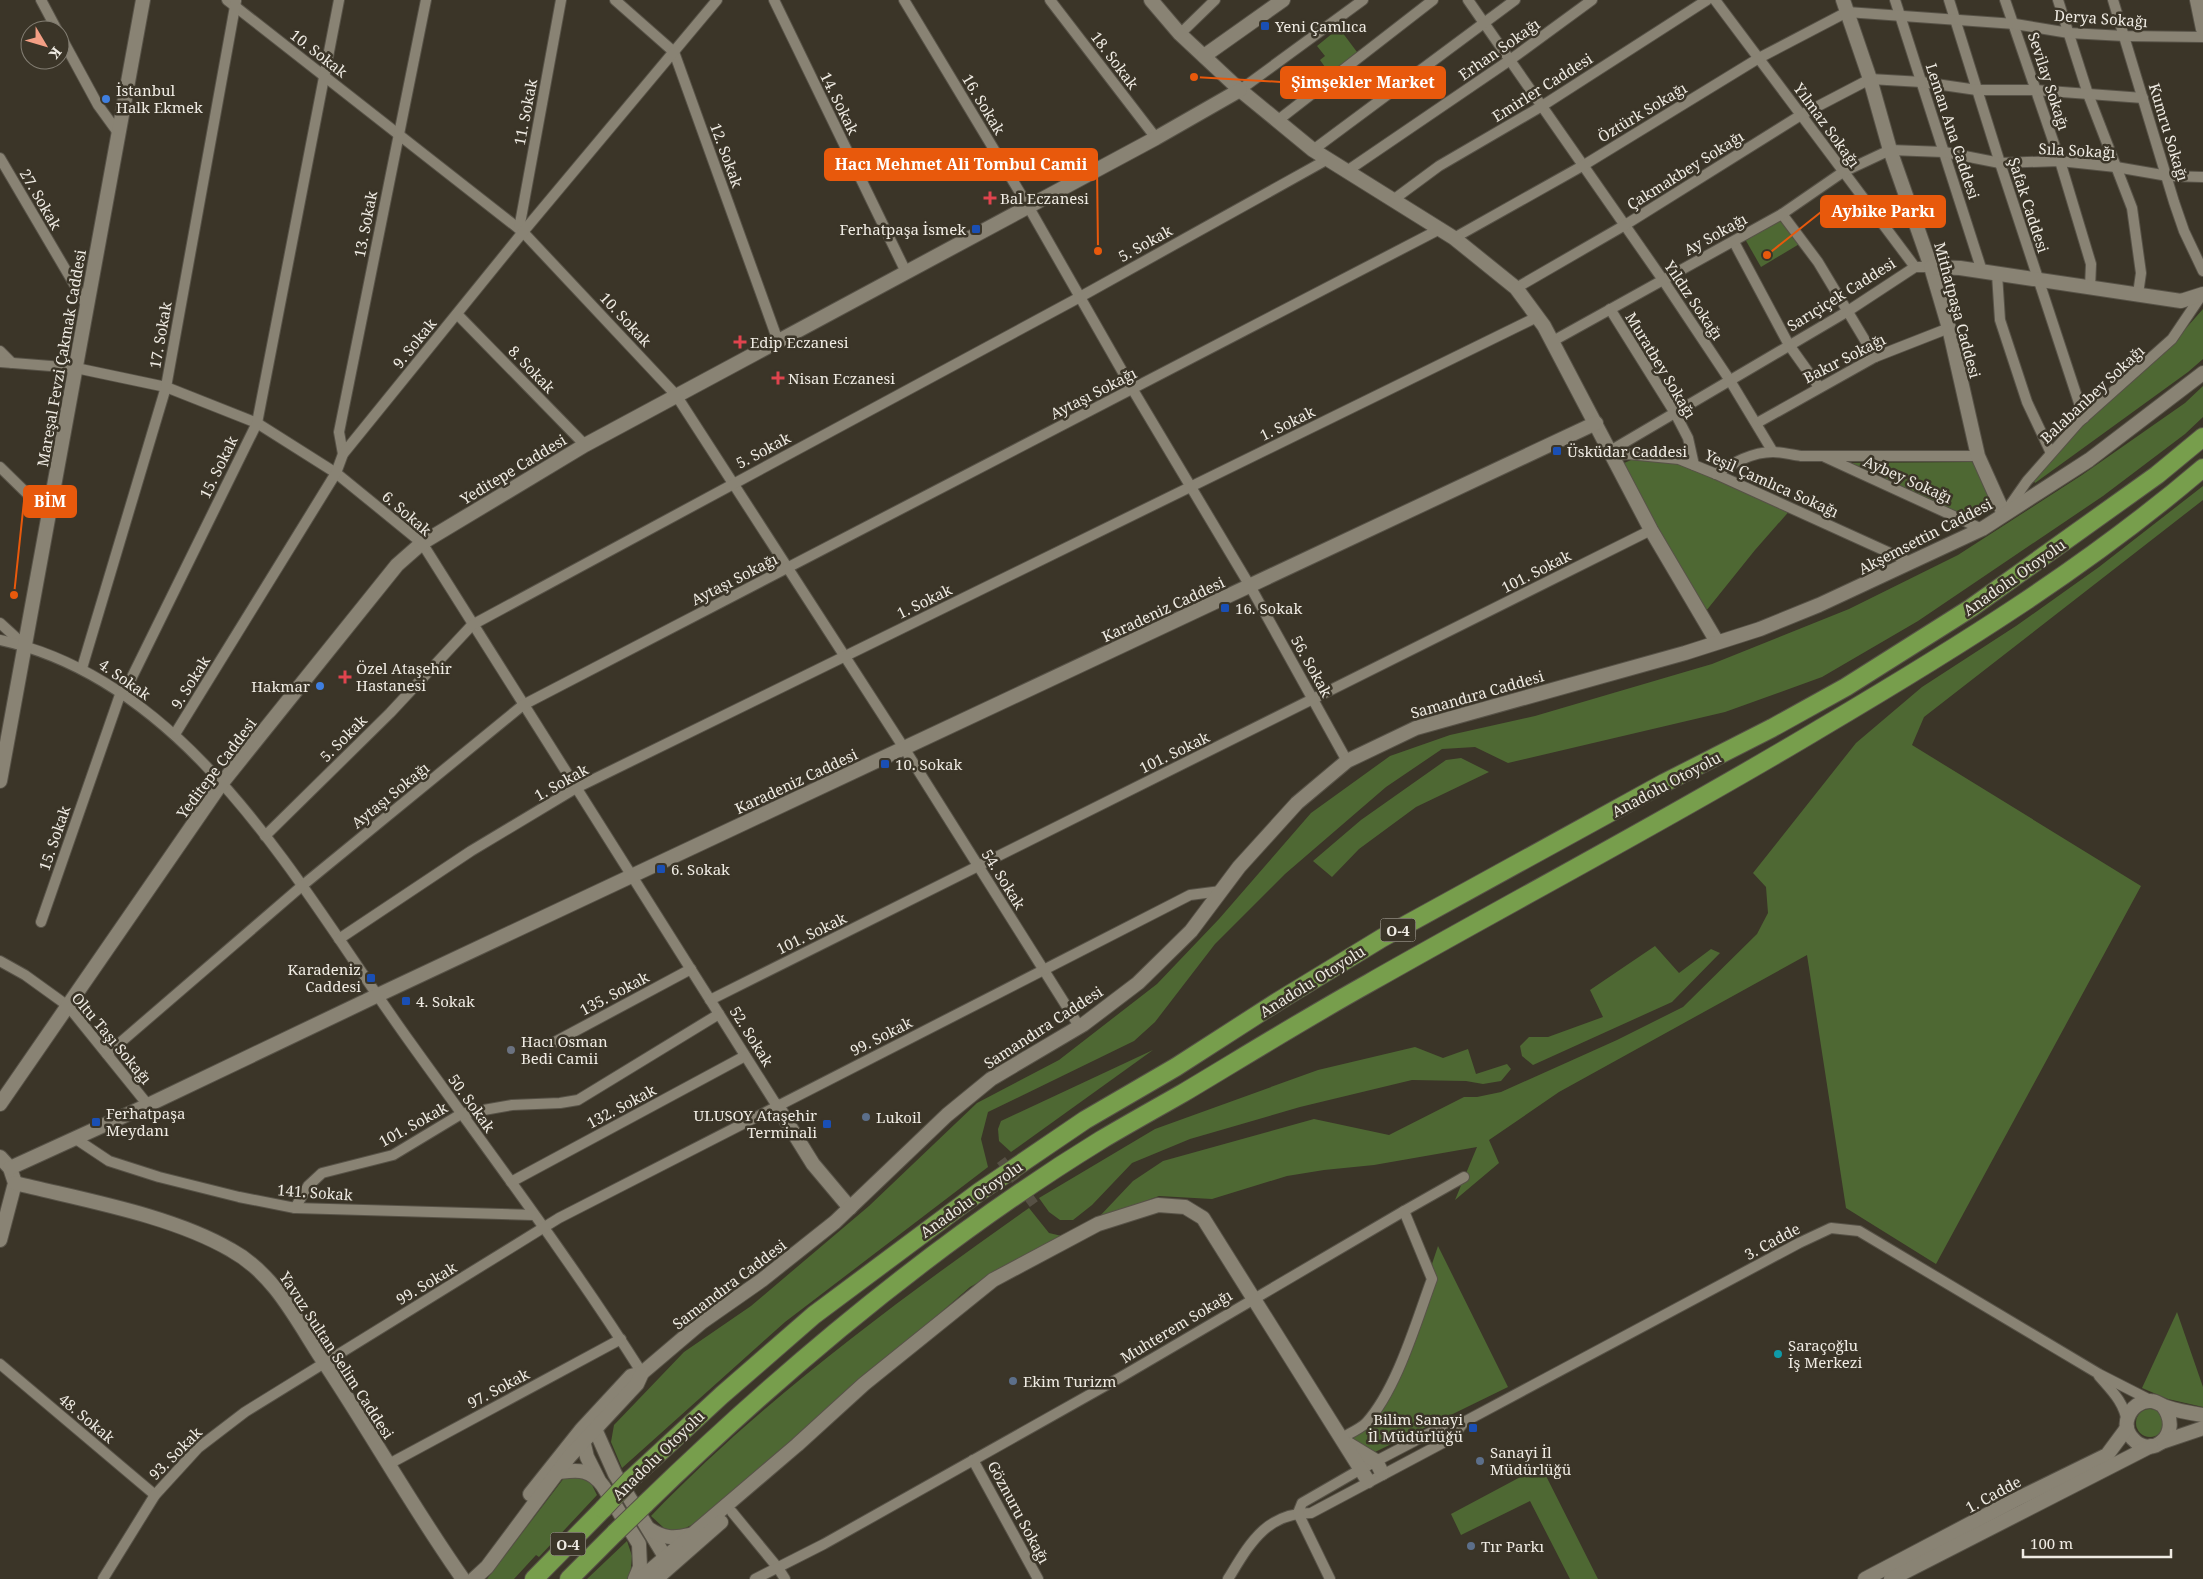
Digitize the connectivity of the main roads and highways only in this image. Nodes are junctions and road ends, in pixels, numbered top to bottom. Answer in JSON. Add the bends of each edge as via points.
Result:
{"nodes":[{"id":1,"x":2203,"y":437,"type":"edge"},
{"id":2,"x":2203,"y":468,"type":"edge"},
{"id":3,"x":534,"y":1579,"type":"edge"},
{"id":4,"x":569,"y":1579,"type":"edge"}],
"edges":[{"from":1,"to":3,"type":"highway","name":"Anadolu Otoyolu","number":"O-4","bridge":true,"via":[[2157,475],[1971,608],[1846,687],[1382,938],[1176,1067],[1084,1120],[979,1192],[814,1315],[631,1479]]},
{"from":2,"to":4,"type":"highway","name":"Anadolu Otoyolu","number":"O-4","bridge":true,"via":[[2119,534],[2002,616],[1876,696],[1702,799],[1367,984],[1091,1147],[993,1212],[912,1271],[755,1400]]}]}
